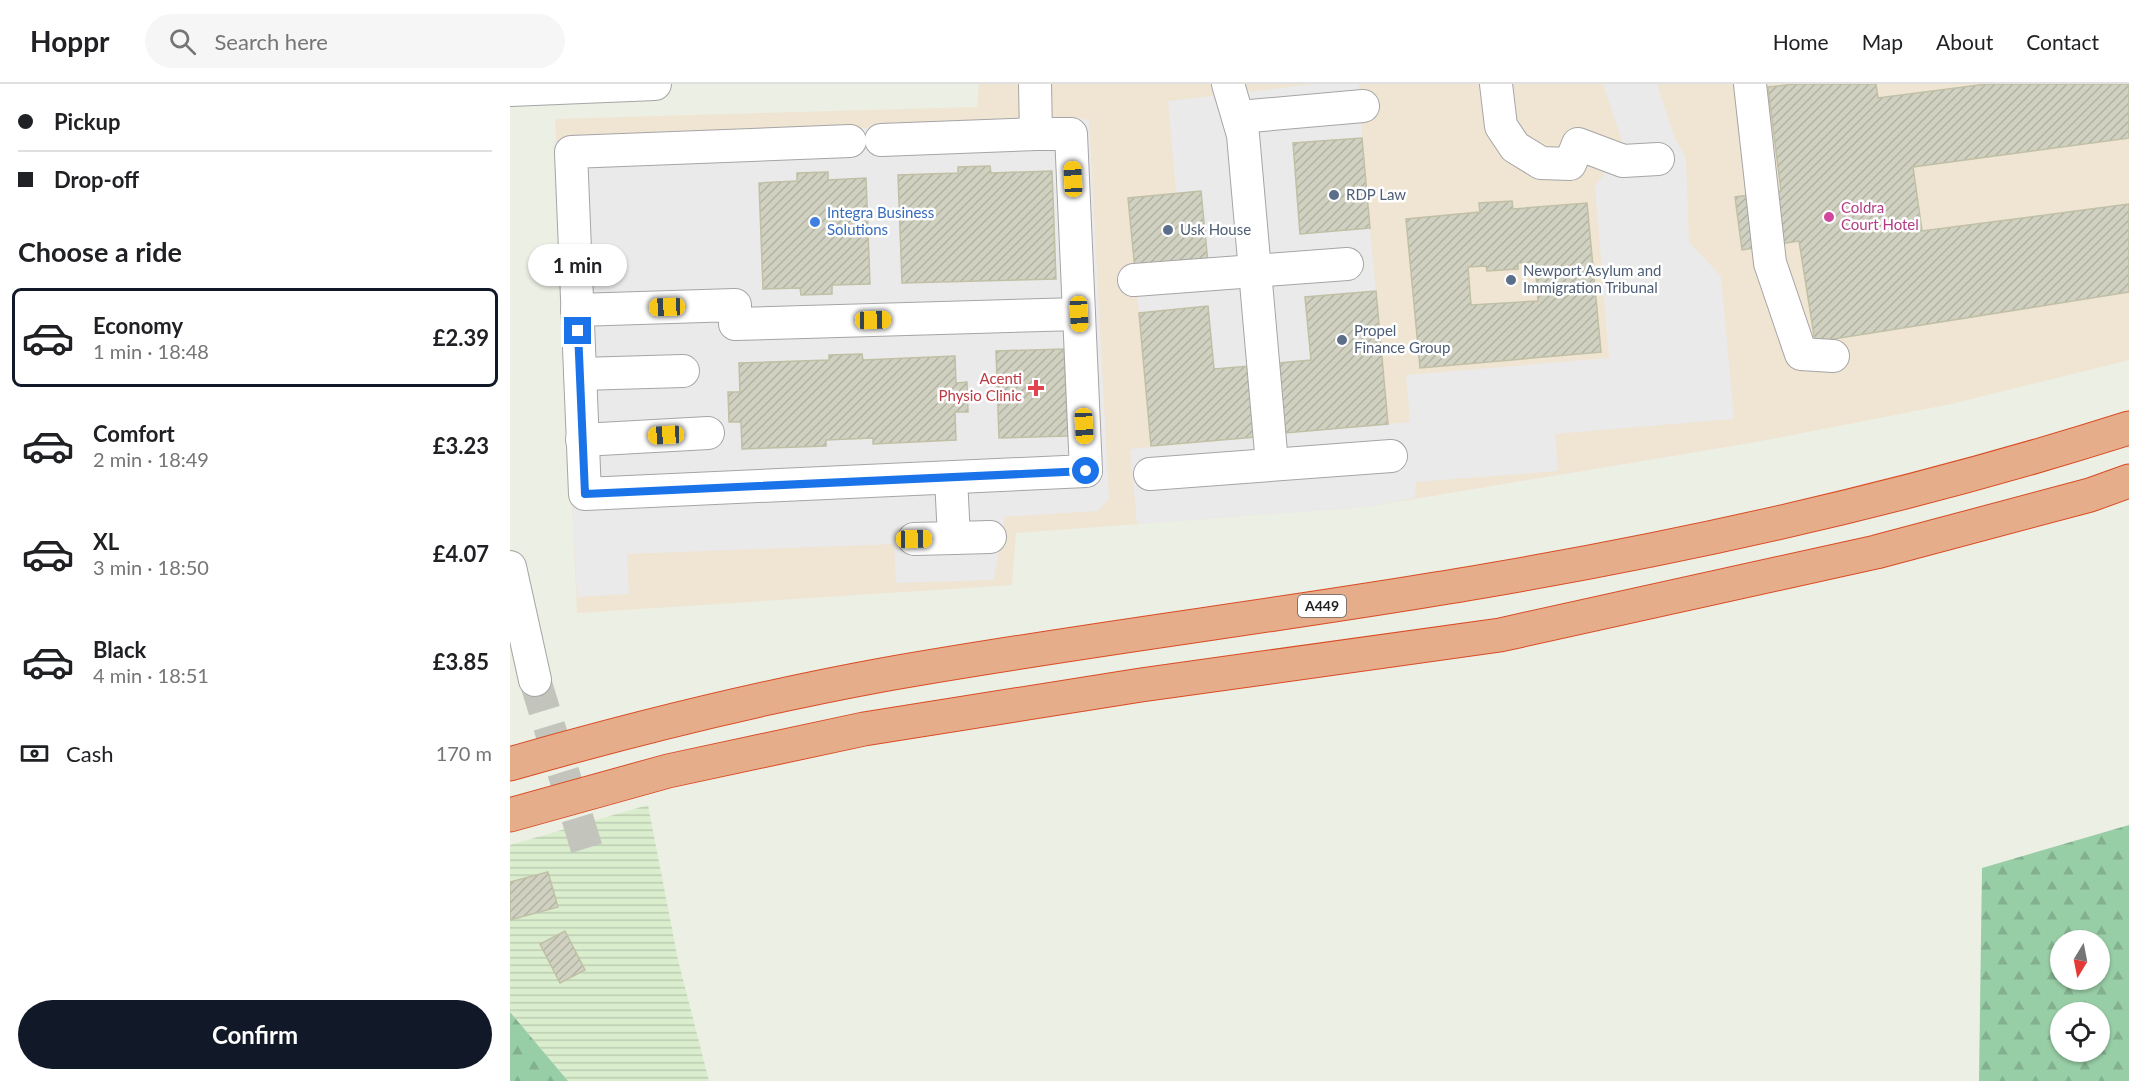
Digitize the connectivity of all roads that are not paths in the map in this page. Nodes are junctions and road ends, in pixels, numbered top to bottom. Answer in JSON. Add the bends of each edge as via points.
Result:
{"nodes":[{"id":1,"x":655,"y":84,"type":"edge"},
{"id":2,"x":1035,"y":84,"type":"edge"},
{"id":3,"x":1228,"y":84,"type":"edge"},
{"id":4,"x":1496,"y":84,"type":"edge"},
{"id":5,"x":1750,"y":84,"type":"edge"},
{"id":6,"x":510,"y":90,"type":"edge"},
{"id":7,"x":1363,"y":105,"type":"dead end"},
{"id":8,"x":1239,"y":117,"type":"junction"},
{"id":9,"x":1036,"y":134,"type":"junction"},
{"id":10,"x":882,"y":140,"type":"dead end"},
{"id":11,"x":850,"y":141,"type":"dead end"},
{"id":12,"x":1658,"y":159,"type":"dead end"},
{"id":13,"x":1347,"y":264,"type":"dead end"},
{"id":14,"x":1255,"y":271,"type":"junction"},
{"id":15,"x":1134,"y":280,"type":"dead end"},
{"id":16,"x":577,"y":310,"type":"junction"},
{"id":17,"x":1079,"y":314,"type":"junction"},
{"id":18,"x":1833,"y":356,"type":"dead end"},
{"id":19,"x":684,"y":371,"type":"dead end"},
{"id":20,"x":580,"y":374,"type":"junction"},
{"id":21,"x":2129,"y":428,"type":"edge"},
{"id":22,"x":708,"y":434,"type":"dead end"},
{"id":23,"x":582,"y":440,"type":"junction"},
{"id":24,"x":1391,"y":456,"type":"dead end"},
{"id":25,"x":1272,"y":464,"type":"junction"},
{"id":26,"x":1150,"y":474,"type":"dead end"},
{"id":27,"x":951,"y":478,"type":"junction"},
{"id":28,"x":2129,"y":481,"type":"edge"},
{"id":29,"x":990,"y":537,"type":"dead end"},
{"id":30,"x":954,"y":538,"type":"junction"},
{"id":31,"x":914,"y":539,"type":"dead end"},
{"id":32,"x":510,"y":567,"type":"edge"},
{"id":33,"x":535,"y":680,"type":"tunnel mouth"},
{"id":34,"x":510,"y":764,"type":"edge"},
{"id":35,"x":510,"y":815,"type":"edge"}],
"edges":[{"from":1,"to":6,"type":"street"},
{"from":2,"to":9,"type":"street"},
{"from":3,"to":8,"type":"street"},
{"from":4,"to":12,"type":"street","via":[[1501,126],[1515,147],[1540,163],[1570,164],[1578,144],[1623,161]]},
{"from":5,"to":18,"type":"street","via":[[1770,263],[1800,354]]},
{"from":7,"to":8,"type":"street"},
{"from":8,"to":14,"type":"street"},
{"from":9,"to":10,"type":"street"},
{"from":9,"to":17,"type":"street","via":[[1071,134]]},
{"from":11,"to":16,"type":"street","via":[[571,152]]},
{"from":13,"to":14,"type":"street"},
{"from":14,"to":15,"type":"street"},
{"from":14,"to":25,"type":"street"},
{"from":16,"to":17,"type":"street","via":[[735,305],[735,324]]},
{"from":16,"to":20,"type":"street"},
{"from":17,"to":27,"type":"street","via":[[1086,471]]},
{"from":19,"to":20,"type":"street"},
{"from":20,"to":23,"type":"street"},
{"from":21,"to":34,"type":"highway","number":"A449","via":[[1745,531],[1491,580],[880,676],[624,732]]},
{"from":22,"to":23,"type":"street"},
{"from":23,"to":27,"type":"street","via":[[585,494]]},
{"from":24,"to":25,"type":"street"},
{"from":25,"to":26,"type":"street"},
{"from":27,"to":30,"type":"street"},
{"from":28,"to":35,"type":"highway","via":[[1876,552],[1500,635],[1141,685],[864,729],[668,771]]},
{"from":29,"to":30,"type":"street"},
{"from":30,"to":31,"type":"street"},
{"from":32,"to":33,"type":"street"}]}
